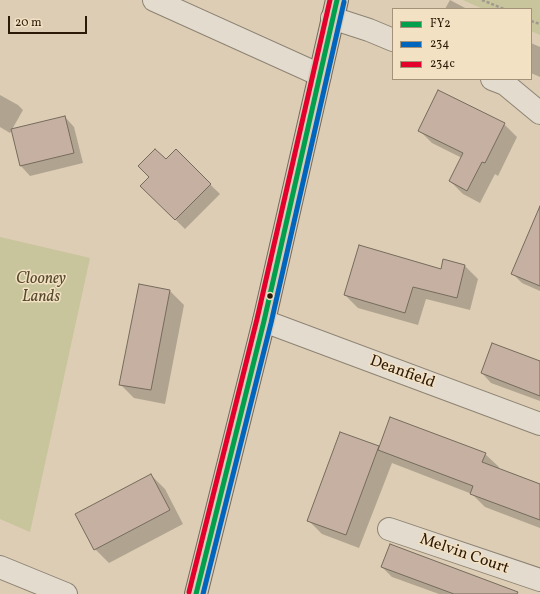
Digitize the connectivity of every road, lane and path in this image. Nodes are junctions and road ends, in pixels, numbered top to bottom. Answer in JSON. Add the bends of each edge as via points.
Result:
{"nodes":[{"id":1,"x":154,"y":0,"type":"edge"},
{"id":2,"x":482,"y":0,"type":"edge"},
{"id":3,"x":502,"y":8,"type":"edge"},
{"id":4,"x":335,"y":9,"type":"edge"},
{"id":5,"x":392,"y":40,"type":"edge"},
{"id":6,"x":320,"y":75,"type":"junction"},
{"id":7,"x":495,"y":80,"type":"edge"},
{"id":8,"x":540,"y":113,"type":"edge"},
{"id":9,"x":264,"y":321,"type":"junction"},
{"id":10,"x":540,"y":424,"type":"edge"},
{"id":11,"x":389,"y":529,"type":"dead end"},
{"id":12,"x":0,"y":567,"type":"edge"},
{"id":13,"x":540,"y":580,"type":"edge"},
{"id":14,"x":66,"y":594,"type":"edge"},
{"id":15,"x":196,"y":594,"type":"edge"}],
"edges":[{"from":1,"to":6,"type":"street"},
{"from":2,"to":3,"type":"path"},
{"from":4,"to":5,"type":"street","via":[[369,30]]},
{"from":4,"to":6,"type":"highway"},
{"from":6,"to":9,"type":"highway"},
{"from":7,"to":8,"type":"street","via":[[505,84]]},
{"from":9,"to":10,"type":"street","name":"Deanfield"},
{"from":9,"to":15,"type":"highway"},
{"from":11,"to":13,"type":"street","name":"Melvin Court"},
{"from":12,"to":14,"type":"street"}]}
